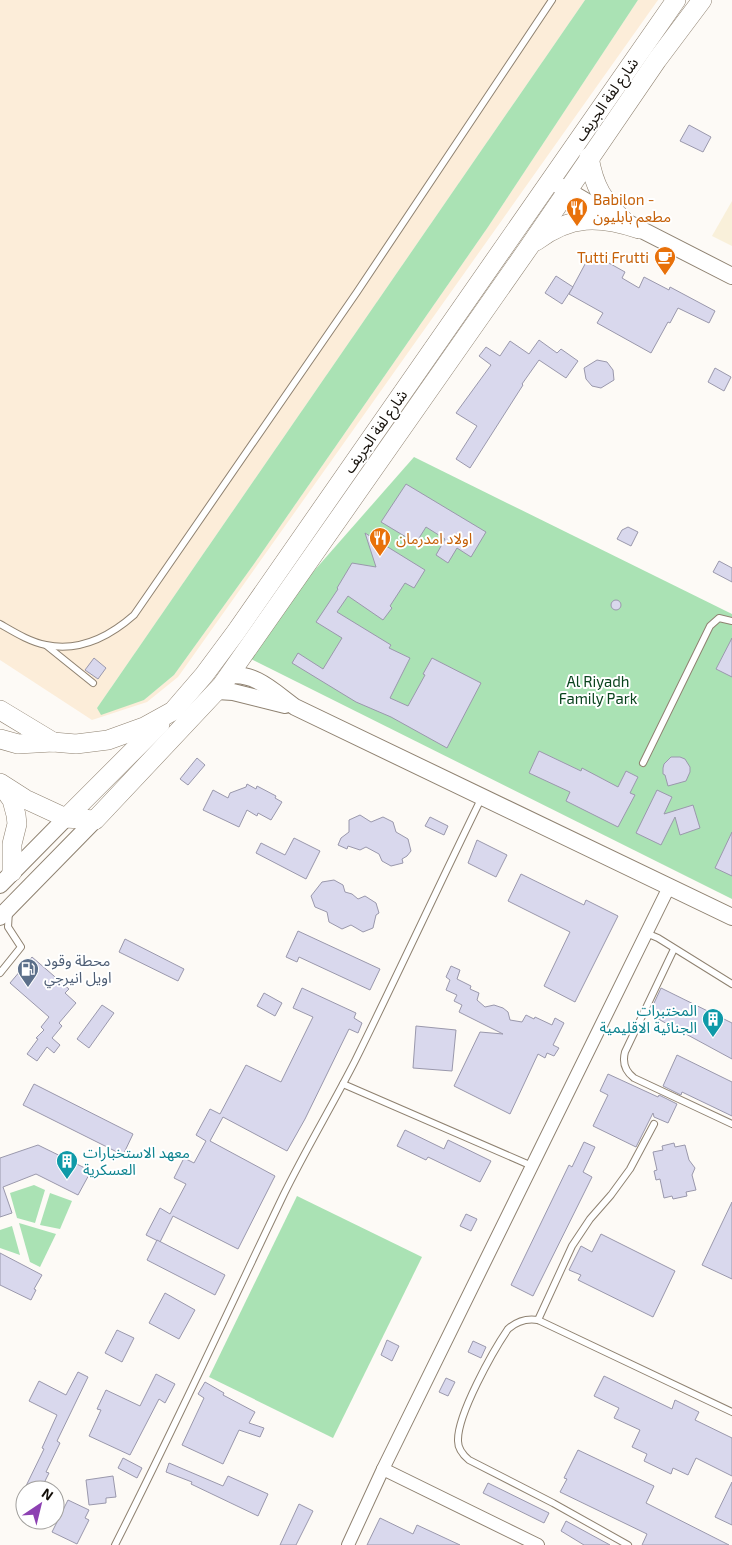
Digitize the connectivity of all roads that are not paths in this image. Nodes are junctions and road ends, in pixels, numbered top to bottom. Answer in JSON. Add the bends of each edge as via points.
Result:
{"nodes":[{"id":1,"x":552,"y":0,"type":"edge"},
{"id":2,"x":676,"y":0,"type":"edge"},
{"id":3,"x":702,"y":0,"type":"edge"},
{"id":4,"x":589,"y":158,"type":"junction"},
{"id":5,"x":550,"y":180,"type":"junction"},
{"id":6,"x":568,"y":191,"type":"junction"},
{"id":7,"x":632,"y":225,"type":"junction"},
{"id":8,"x":529,"y":247,"type":"junction"},
{"id":9,"x":732,"y":276,"type":"edge"},
{"id":10,"x":732,"y":621,"type":"edge"},
{"id":11,"x":0,"y":624,"type":"edge"},
{"id":12,"x":46,"y":645,"type":"junction"},
{"id":13,"x":93,"y":683,"type":"dead end"},
{"id":14,"x":223,"y":684,"type":"junction"},
{"id":15,"x":0,"y":710,"type":"edge"},
{"id":16,"x":174,"y":711,"type":"junction"},
{"id":17,"x":0,"y":739,"type":"edge"},
{"id":18,"x":52,"y":742,"type":"junction"},
{"id":19,"x":643,"y":763,"type":"dead end"},
{"id":20,"x":0,"y":783,"type":"edge"},
{"id":21,"x":482,"y":797,"type":"junction"},
{"id":22,"x":66,"y":818,"type":"junction"},
{"id":23,"x":95,"y":820,"type":"junction"},
{"id":24,"x":6,"y":879,"type":"edge"},
{"id":25,"x":669,"y":887,"type":"junction"},
{"id":26,"x":5,"y":912,"type":"edge"},
{"id":27,"x":732,"y":917,"type":"edge"},
{"id":28,"x":646,"y":933,"type":"junction"},
{"id":29,"x":674,"y":949,"type":"junction"},
{"id":30,"x":0,"y":973,"type":"edge"},
{"id":31,"x":732,"y":984,"type":"edge"},
{"id":32,"x":343,"y":1084,"type":"junction"},
{"id":33,"x":654,"y":1124,"type":"dead end"},
{"id":34,"x":732,"y":1124,"type":"edge"},
{"id":35,"x":533,"y":1166,"type":"junction"},
{"id":36,"x":538,"y":1320,"type":"junction"},
{"id":37,"x":732,"y":1412,"type":"edge"},
{"id":38,"x":383,"y":1469,"type":"junction"},
{"id":39,"x":115,"y":1545,"type":"edge"},
{"id":40,"x":348,"y":1545,"type":"edge"},
{"id":41,"x":538,"y":1545,"type":"edge"},
{"id":42,"x":628,"y":1545,"type":"edge"}],
"edges":[{"from":1,"to":12,"type":"lane","via":[[357,292],[138,610],[121,627],[93,642],[77,646]]},
{"from":2,"to":5,"type":"main road","name":"شارع لفة الجريف"},
{"from":3,"to":4,"type":"main road","name":"شارع لفة الجريف"},
{"from":4,"to":6,"type":"main road","name":"شارع لفة الجريف"},
{"from":4,"to":7,"type":"main road","via":[[592,176],[600,193],[611,208]]},
{"from":5,"to":6,"type":"street"},
{"from":5,"to":16,"type":"main road","name":"شارع لفة الجريف","via":[[236,632]]},
{"from":6,"to":7,"type":"street"},
{"from":6,"to":8,"type":"main road","name":"شارع لفة الجريف"},
{"from":7,"to":8,"type":"main road","via":[[593,219],[570,223],[548,232]]},
{"from":7,"to":9,"type":"street"},
{"from":8,"to":14,"type":"main road","name":"شارع لفة الجريف"},
{"from":10,"to":19,"type":"lane","via":[[719,618],[710,626]]},
{"from":11,"to":12,"type":"lane"},
{"from":12,"to":13,"type":"lane"},
{"from":14,"to":21,"type":"street","via":[[233,692],[295,707]]},
{"from":14,"to":23,"type":"main road","name":"شارع لفة الجريف"},
{"from":15,"to":18,"type":"main road"},
{"from":16,"to":18,"type":"main road","name":"شارع لفة الجريف","via":[[144,727],[108,740],[76,744]]},
{"from":16,"to":22,"type":"main road"},
{"from":17,"to":18,"type":"main road","name":"شارع لفة الجريف","via":[[18,744]]},
{"from":20,"to":22,"type":"main road"},
{"from":20,"to":24,"type":"main road","via":[[12,800],[17,824]]},
{"from":21,"to":25,"type":"street"},
{"from":21,"to":32,"type":"lane"},
{"from":22,"to":23,"type":"main road"},
{"from":22,"to":24,"type":"street"},
{"from":23,"to":26,"type":"street"},
{"from":25,"to":27,"type":"street"},
{"from":25,"to":28,"type":"street"},
{"from":26,"to":30,"type":"lane","via":[[8,927],[21,947]]},
{"from":28,"to":29,"type":"lane"},
{"from":28,"to":35,"type":"street"},
{"from":29,"to":31,"type":"lane"},
{"from":29,"to":34,"type":"lane","via":[[625,1052],[624,1064],[634,1078]]},
{"from":32,"to":35,"type":"lane"},
{"from":32,"to":39,"type":"lane","via":[[285,1192],[167,1443]]},
{"from":33,"to":36,"type":"lane","via":[[630,1170],[572,1246]]},
{"from":35,"to":38,"type":"street"},
{"from":36,"to":37,"type":"lane"},
{"from":36,"to":42,"type":"lane","via":[[519,1321],[504,1335],[465,1410],[458,1440],[461,1451],[469,1460]]},
{"from":38,"to":40,"type":"street"},
{"from":38,"to":41,"type":"street"}]}
